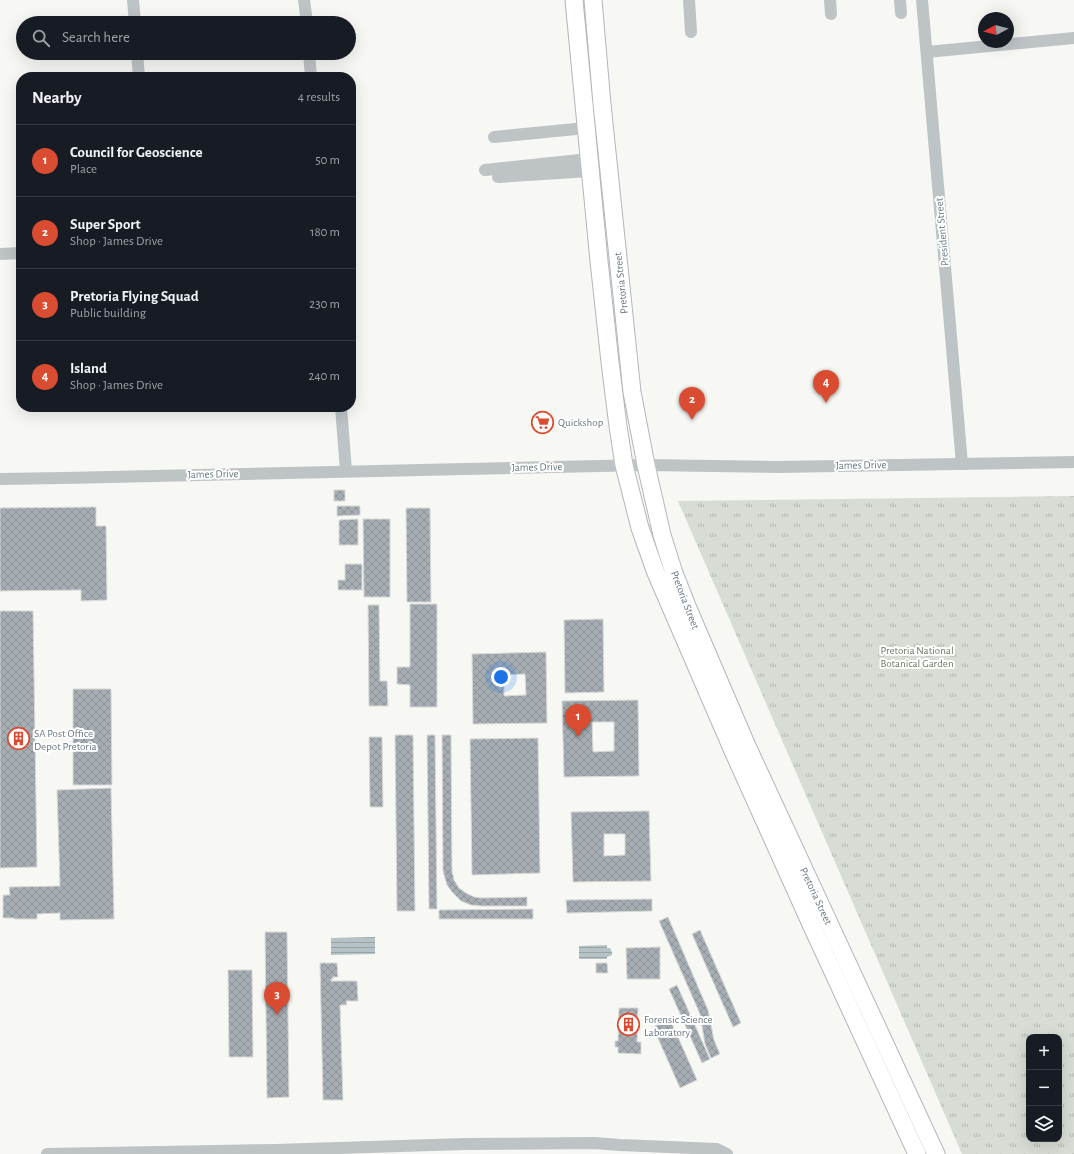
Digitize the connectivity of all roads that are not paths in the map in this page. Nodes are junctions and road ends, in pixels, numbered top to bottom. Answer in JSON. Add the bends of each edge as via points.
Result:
{"nodes":[{"id":1,"x":133,"y":0,"type":"edge"},
{"id":2,"x":304,"y":0,"type":"edge"},
{"id":3,"x":574,"y":0,"type":"edge"},
{"id":4,"x":593,"y":0,"type":"edge"},
{"id":5,"x":689,"y":0,"type":"edge"},
{"id":6,"x":830,"y":0,"type":"edge"},
{"id":7,"x":900,"y":0,"type":"edge"},
{"id":8,"x":922,"y":0,"type":"edge"},
{"id":9,"x":901,"y":13,"type":"dead end"},
{"id":10,"x":831,"y":14,"type":"dead end"},
{"id":11,"x":134,"y":16,"type":"edge"},
{"id":12,"x":305,"y":16,"type":"edge"},
{"id":13,"x":691,"y":32,"type":"dead end"},
{"id":14,"x":1074,"y":38,"type":"edge"},
{"id":15,"x":927,"y":52,"type":"junction"},
{"id":16,"x":138,"y":60,"type":"edge"},
{"id":17,"x":310,"y":60,"type":"edge"},
{"id":18,"x":139,"y":72,"type":"edge"},
{"id":19,"x":311,"y":72,"type":"edge"},
{"id":20,"x":586,"y":128,"type":"junction"},
{"id":21,"x":494,"y":137,"type":"dead end"},
{"id":22,"x":589,"y":165,"type":"junction"},
{"id":23,"x":485,"y":170,"type":"dead end"},
{"id":24,"x":498,"y":177,"type":"dead end"},
{"id":25,"x":16,"y":253,"type":"edge"},
{"id":26,"x":0,"y":254,"type":"edge"},
{"id":27,"x":341,"y":412,"type":"edge"},
{"id":28,"x":1074,"y":462,"type":"edge"},
{"id":29,"x":962,"y":464,"type":"junction"},
{"id":30,"x":624,"y":465,"type":"junction"},
{"id":31,"x":646,"y":465,"type":"junction"},
{"id":32,"x":346,"y":471,"type":"junction"},
{"id":33,"x":0,"y":479,"type":"edge"},
{"id":34,"x":48,"y":1154,"type":"edge"},
{"id":35,"x":727,"y":1154,"type":"edge"},
{"id":36,"x":917,"y":1154,"type":"edge"},
{"id":37,"x":936,"y":1154,"type":"edge"}],
"edges":[{"from":1,"to":11,"type":"street"},
{"from":2,"to":12,"type":"street"},
{"from":3,"to":20,"type":"main road","name":"Pretoria Street"},
{"from":4,"to":31,"type":"main road","name":"Pretoria Street","via":[[632,392]]},
{"from":5,"to":13,"type":"street"},
{"from":6,"to":10,"type":"street"},
{"from":7,"to":9,"type":"street"},
{"from":8,"to":15,"type":"street","name":"President Street"},
{"from":14,"to":15,"type":"street"},
{"from":15,"to":29,"type":"street","name":"President Street"},
{"from":16,"to":18,"type":"street"},
{"from":17,"to":19,"type":"street"},
{"from":20,"to":21,"type":"street"},
{"from":20,"to":22,"type":"main road","name":"Pretoria Street"},
{"from":22,"to":23,"type":"street"},
{"from":22,"to":24,"type":"street"},
{"from":22,"to":30,"type":"main road","name":"Pretoria Street"},
{"from":25,"to":26,"type":"street"},
{"from":27,"to":32,"type":"street"},
{"from":28,"to":29,"type":"street","name":"James Drive"},
{"from":29,"to":31,"type":"street","name":"James Drive","via":[[778,467]]},
{"from":30,"to":31,"type":"street","name":"James Drive"},
{"from":30,"to":32,"type":"street","name":"James Drive"},
{"from":30,"to":36,"type":"main road","name":"Pretoria Street","via":[[640,528],[656,573],[743,773]]},
{"from":31,"to":37,"type":"main road","name":"Pretoria Street","via":[[662,534],[687,606],[747,746]]},
{"from":32,"to":33,"type":"street","name":"James Drive"},
{"from":34,"to":35,"type":"street","via":[[594,1143],[717,1149]]}]}
